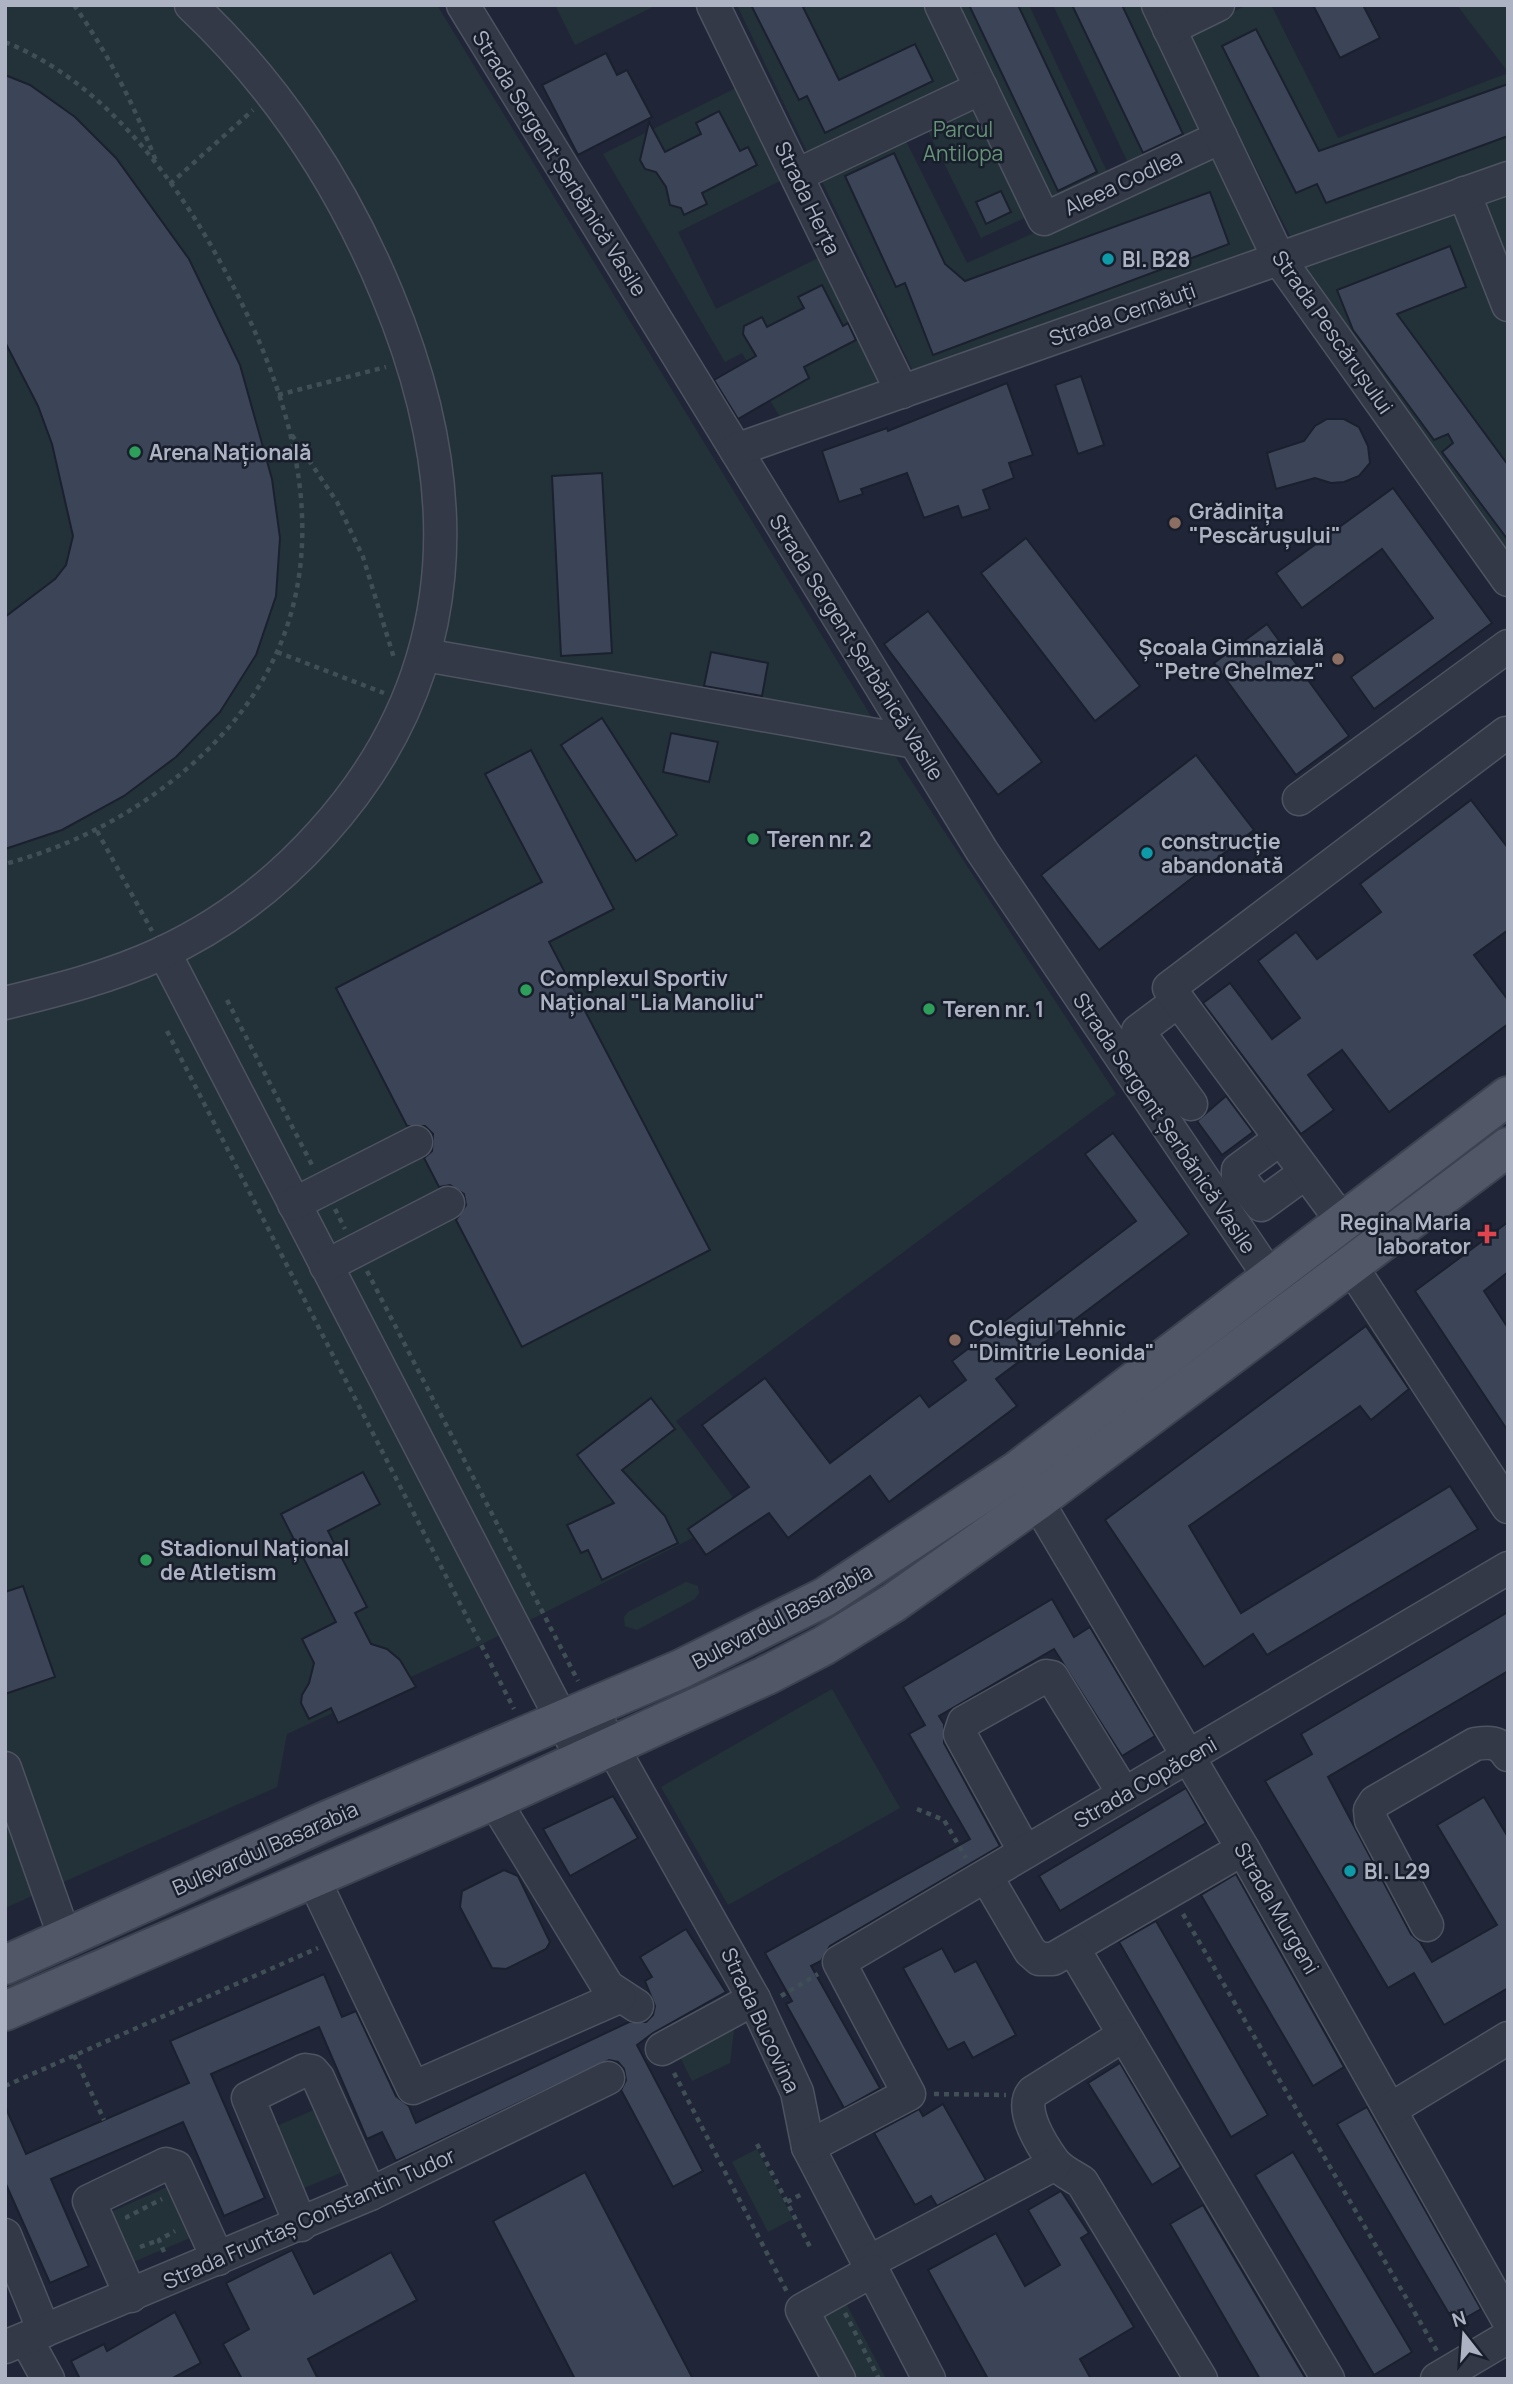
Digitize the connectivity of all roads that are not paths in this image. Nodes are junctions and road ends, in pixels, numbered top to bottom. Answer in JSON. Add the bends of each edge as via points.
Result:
{"nodes":[{"id":1,"x":191,"y":5,"type":"edge"},
{"id":2,"x":463,"y":5,"type":"edge"},
{"id":3,"x":713,"y":5,"type":"edge"},
{"id":4,"x":941,"y":5,"type":"edge"},
{"id":5,"x":1218,"y":5,"type":"edge"},
{"id":6,"x":1163,"y":17,"type":"edge"},
{"id":7,"x":981,"y":88,"type":"junction"},
{"id":8,"x":1221,"y":137,"type":"junction"},
{"id":9,"x":797,"y":175,"type":"junction"},
{"id":10,"x":1508,"y":178,"type":"edge"},
{"id":11,"x":1464,"y":193,"type":"junction"},
{"id":12,"x":1279,"y":259,"type":"junction"},
{"id":13,"x":1508,"y":305,"type":"edge"},
{"id":14,"x":902,"y":392,"type":"junction"},
{"id":15,"x":736,"y":450,"type":"junction"},
{"id":16,"x":1508,"y":580,"type":"edge"},
{"id":17,"x":1508,"y":646,"type":"edge"},
{"id":18,"x":425,"y":655,"type":"junction"},
{"id":19,"x":1508,"y":735,"type":"edge"},
{"id":20,"x":915,"y":742,"type":"junction"},
{"id":21,"x":1298,"y":799,"type":"dead end"},
{"id":22,"x":164,"y":952,"type":"junction"},
{"id":23,"x":1178,"y":1000,"type":"junction"},
{"id":24,"x":5,"y":1003,"type":"edge"},
{"id":25,"x":1508,"y":1096,"type":"edge"},
{"id":26,"x":1191,"y":1104,"type":"dead end"},
{"id":27,"x":1280,"y":1139,"type":"junction"},
{"id":28,"x":415,"y":1142,"type":"dead end"},
{"id":29,"x":1508,"y":1147,"type":"edge"},
{"id":30,"x":1305,"y":1172,"type":"junction"},
{"id":31,"x":448,"y":1203,"type":"dead end"},
{"id":32,"x":294,"y":1204,"type":"junction"},
{"id":33,"x":1342,"y":1221,"type":"junction"},
{"id":34,"x":326,"y":1266,"type":"junction"},
{"id":35,"x":1351,"y":1266,"type":"junction"},
{"id":36,"x":1269,"y":1276,"type":"junction"},
{"id":37,"x":1037,"y":1501,"type":"junction"},
{"id":38,"x":1508,"y":1507,"type":"edge"},
{"id":39,"x":1508,"y":1568,"type":"edge"},
{"id":40,"x":569,"y":1710,"type":"junction"},
{"id":41,"x":611,"y":1747,"type":"junction"},
{"id":42,"x":1508,"y":1755,"type":"edge"},
{"id":43,"x":1189,"y":1756,"type":"junction"},
{"id":44,"x":5,"y":1768,"type":"edge"},
{"id":45,"x":1124,"y":1794,"type":"junction"},
{"id":46,"x":494,"y":1800,"type":"junction"},
{"id":47,"x":1243,"y":1849,"type":"junction"},
{"id":48,"x":1025,"y":1852,"type":"junction"},
{"id":49,"x":986,"y":1876,"type":"junction"},
{"id":50,"x":313,"y":1878,"type":"junction"},
{"id":51,"x":1427,"y":1925,"type":"dead end"},
{"id":52,"x":65,"y":1938,"type":"junction"},
{"id":53,"x":1073,"y":1948,"type":"junction"},
{"id":54,"x":5,"y":1965,"type":"edge"},
{"id":55,"x":756,"y":2004,"type":"junction"},
{"id":56,"x":5,"y":2011,"type":"edge"},
{"id":57,"x":1124,"y":2035,"type":"junction"},
{"id":58,"x":1508,"y":2038,"type":"edge"},
{"id":59,"x":662,"y":2049,"type":"road end"},
{"id":60,"x":608,"y":2078,"type":"dead end"},
{"id":61,"x":1391,"y":2109,"type":"junction"},
{"id":62,"x":808,"y":2147,"type":"junction"},
{"id":63,"x":1055,"y":2164,"type":"junction"},
{"id":64,"x":370,"y":2194,"type":"junction"},
{"id":65,"x":300,"y":2225,"type":"junction"},
{"id":66,"x":5,"y":2235,"type":"edge"},
{"id":67,"x":218,"y":2259,"type":"junction"},
{"id":68,"x":869,"y":2267,"type":"junction"},
{"id":69,"x":131,"y":2295,"type":"junction"},
{"id":70,"x":1508,"y":2320,"type":"edge"},
{"id":71,"x":1508,"y":2337,"type":"edge"},
{"id":72,"x":25,"y":2339,"type":"edge"},
{"id":73,"x":1443,"y":2375,"type":"edge"},
{"id":74,"x":48,"y":2379,"type":"edge"},
{"id":75,"x":839,"y":2379,"type":"edge"},
{"id":76,"x":929,"y":2379,"type":"edge"},
{"id":77,"x":1202,"y":2379,"type":"edge"},
{"id":78,"x":1328,"y":2379,"type":"edge"}],
"edges":[{"from":1,"to":18,"type":"street","via":[[272,93],[330,180],[395,313],[436,467],[441,522],[440,566]]},
{"from":2,"to":15,"type":"street","name":"Strada Sergent Șerbănică Vasile"},
{"from":3,"to":9,"type":"street","name":"Strada Herța"},
{"from":4,"to":7,"type":"street","name":"Aleea Codlea"},
{"from":5,"to":6,"type":"street","name":"Strada Pescărușului"},
{"from":6,"to":8,"type":"street","name":"Strada Pescărușului"},
{"from":7,"to":8,"type":"street","name":"Aleea Codlea","via":[[1044,219]]},
{"from":7,"to":9,"type":"street"},
{"from":8,"to":12,"type":"street","name":"Strada Pescărușului"},
{"from":9,"to":14,"type":"street","name":"Strada Herța"},
{"from":10,"to":11,"type":"street","name":"Strada Cernăuți"},
{"from":11,"to":12,"type":"street","name":"Strada Cernăuți"},
{"from":11,"to":13,"type":"street"},
{"from":12,"to":14,"type":"street","name":"Strada Cernăuți"},
{"from":12,"to":16,"type":"street","name":"Strada Pescărușului"},
{"from":14,"to":15,"type":"street","name":"Strada Cernăuți"},
{"from":15,"to":20,"type":"street","name":"Strada Sergent Șerbănică Vasile"},
{"from":17,"to":21,"type":"street"},
{"from":18,"to":20,"type":"street"},
{"from":18,"to":22,"type":"street","via":[[386,748],[366,779],[289,870],[254,898]]},
{"from":19,"to":23,"type":"street","via":[[1169,988]]},
{"from":20,"to":36,"type":"street","name":"Strada Sergent Șerbănică Vasile","via":[[982,851]]},
{"from":22,"to":24,"type":"street","via":[[79,984]]},
{"from":22,"to":32,"type":"street","name":"Strada Bucovina"},
{"from":23,"to":26,"type":"street","via":[[1138,1031]]},
{"from":23,"to":27,"type":"street"},
{"from":25,"to":33,"type":"main road","name":"Bulevardul Basarabia"},
{"from":27,"to":30,"type":"street"},
{"from":27,"to":30,"type":"street","via":[[1238,1170],[1238,1175],[1261,1205]]},
{"from":28,"to":32,"type":"street"},
{"from":29,"to":35,"type":"main road","name":"Bulevardul Basarabia"},
{"from":30,"to":33,"type":"street"},
{"from":31,"to":34,"type":"street"},
{"from":32,"to":34,"type":"street","name":"Strada Bucovina"},
{"from":33,"to":36,"type":"main road","name":"Bulevardul Basarabia"},
{"from":34,"to":40,"type":"street","name":"Strada Bucovina"},
{"from":35,"to":37,"type":"main road","name":"Bulevardul Basarabia"},
{"from":35,"to":38,"type":"street"},
{"from":36,"to":40,"type":"main road","name":"Bulevardul Basarabia","via":[[1018,1470],[869,1570],[776,1624]]},
{"from":37,"to":41,"type":"main road","name":"Bulevardul Basarabia","via":[[834,1640]]},
{"from":37,"to":43,"type":"street","name":"Strada Murgeni"},
{"from":39,"to":43,"type":"street","name":"Strada Copăceni"},
{"from":40,"to":41,"type":"street","name":"Strada Bucovina"},
{"from":40,"to":52,"type":"main road","name":"Bulevardul Basarabia"},
{"from":41,"to":46,"type":"main road","name":"Bulevardul Basarabia"},
{"from":41,"to":55,"type":"street","name":"Strada Bucovina"},
{"from":42,"to":51,"type":"street","via":[[1492,1741],[1475,1744],[1375,1802],[1370,1810],[1371,1820]]},
{"from":43,"to":45,"type":"street","name":"Strada Copăceni"},
{"from":43,"to":47,"type":"street","name":"Strada Murgeni"},
{"from":44,"to":52,"type":"street"},
{"from":45,"to":48,"type":"street","name":"Strada Copăceni"},
{"from":45,"to":48,"type":"street","via":[[1052,1676],[964,1722],[960,1734]]},
{"from":46,"to":50,"type":"main road","name":"Bulevardul Basarabia"},
{"from":46,"to":50,"type":"street","via":[[608,1987],[628,2001],[413,2088]]},
{"from":47,"to":53,"type":"street"},
{"from":47,"to":61,"type":"street","name":"Strada Murgeni"},
{"from":48,"to":49,"type":"street","name":"Strada Copăceni"},
{"from":49,"to":53,"type":"street","via":[[1039,1959],[1053,1959]]},
{"from":49,"to":62,"type":"street","name":"Strada Copăceni","via":[[839,1962],[909,2094]]},
{"from":50,"to":56,"type":"main road","name":"Bulevardul Basarabia"},
{"from":52,"to":54,"type":"main road","name":"Bulevardul Basarabia"},
{"from":53,"to":57,"type":"street"},
{"from":55,"to":59,"type":"street"},
{"from":55,"to":62,"type":"street","name":"Strada Bucovina","via":[[797,2092]]},
{"from":57,"to":63,"type":"street","via":[[1029,2095],[1029,2118]]},
{"from":57,"to":78,"type":"street"},
{"from":58,"to":61,"type":"street"},
{"from":60,"to":64,"type":"street","name":"Strada Fruntaș Constantin Tudor"},
{"from":61,"to":70,"type":"street","name":"Strada Murgeni"},
{"from":62,"to":68,"type":"street","name":"Strada Bucovina"},
{"from":63,"to":68,"type":"street"},
{"from":63,"to":77,"type":"street","via":[[1082,2182]]},
{"from":64,"to":65,"type":"street","name":"Strada Fruntaș Constantin Tudor"},
{"from":64,"to":65,"type":"street","via":[[318,2078],[305,2070],[248,2098]]},
{"from":65,"to":67,"type":"street","name":"Strada Fruntaș Constantin Tudor"},
{"from":66,"to":72,"type":"street"},
{"from":67,"to":69,"type":"street","name":"Strada Fruntaș Constantin Tudor"},
{"from":67,"to":69,"type":"street","via":[[176,2167],[166,2164],[89,2201]]},
{"from":68,"to":75,"type":"street","via":[[802,2310]]},
{"from":68,"to":76,"type":"street","name":"Strada Bucovina"},
{"from":69,"to":72,"type":"street","name":"Strada Fruntaș Constantin Tudor"},
{"from":71,"to":73,"type":"street"},
{"from":72,"to":74,"type":"street"}]}
